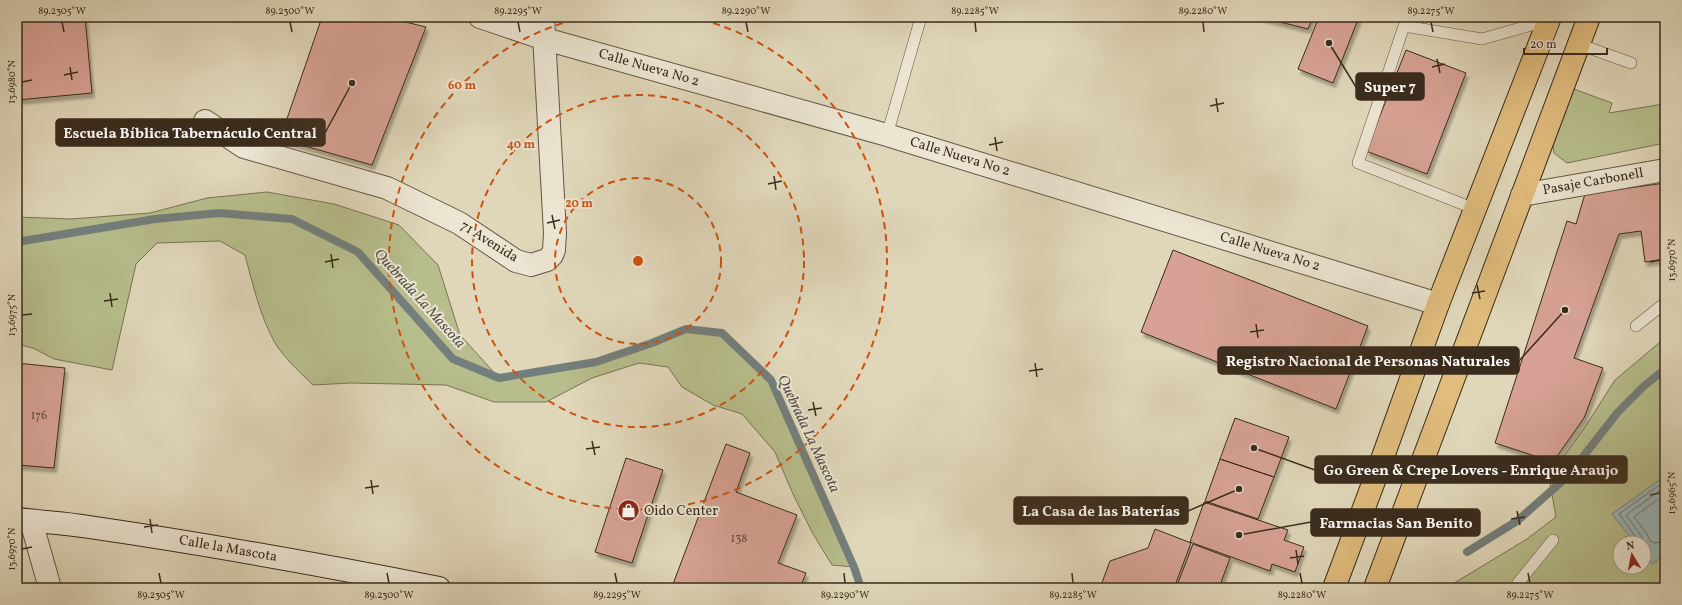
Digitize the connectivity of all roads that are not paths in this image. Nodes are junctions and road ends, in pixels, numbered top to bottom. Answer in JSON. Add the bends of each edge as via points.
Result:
{"nodes":[{"id":1,"x":480,"y":17,"type":"edge"},
{"id":2,"x":543,"y":17,"type":"edge"},
{"id":3,"x":921,"y":17,"type":"edge"},
{"id":4,"x":1589,"y":17,"type":"edge"},
{"id":5,"x":1549,"y":18,"type":"edge"},
{"id":6,"x":544,"y":39,"type":"junction"},
{"id":7,"x":1578,"y":44,"type":"junction"},
{"id":8,"x":1631,"y":62,"type":"dead end"},
{"id":9,"x":205,"y":121,"type":"dead end"},
{"id":10,"x":887,"y":135,"type":"junction"},
{"id":11,"x":1665,"y":170,"type":"edge"},
{"id":12,"x":1522,"y":195,"type":"junction"},
{"id":13,"x":1475,"y":209,"type":"junction"},
{"id":14,"x":1665,"y":303,"type":"edge"},
{"id":15,"x":1438,"y":304,"type":"junction"},
{"id":16,"x":1636,"y":326,"type":"dead end"},
{"id":17,"x":24,"y":520,"type":"edge"},
{"id":18,"x":1553,"y":540,"type":"dead end"},
{"id":19,"x":50,"y":588,"type":"edge"},
{"id":20,"x":439,"y":588,"type":"edge"},
{"id":21,"x":1334,"y":588,"type":"edge"},
{"id":22,"x":1375,"y":588,"type":"edge"},
{"id":23,"x":1514,"y":588,"type":"edge"}],
"edges":[{"from":1,"to":6,"type":"street","name":"Calle Nueva No 2"},
{"from":2,"to":6,"type":"street","name":"71 Avenida"},
{"from":3,"to":10,"type":"lane"},
{"from":4,"to":7,"type":"highway"},
{"from":5,"to":13,"type":"highway"},
{"from":5,"to":13,"type":"lane","via":[[1482,39],[1404,26],[1358,163]]},
{"from":6,"to":9,"type":"street","name":"71 Avenida","via":[[555,233],[552,255],[539,264],[531,265],[516,261],[459,223],[387,188],[244,147]]},
{"from":6,"to":10,"type":"street","name":"Calle Nueva No 2"},
{"from":7,"to":8,"type":"lane"},
{"from":7,"to":12,"type":"highway"},
{"from":10,"to":15,"type":"street","name":"Calle Nueva No 2"},
{"from":11,"to":12,"type":"street","name":"Pasaje Carbonell"},
{"from":12,"to":22,"type":"highway"},
{"from":13,"to":15,"type":"highway"},
{"from":14,"to":16,"type":"lane"},
{"from":15,"to":21,"type":"highway"},
{"from":17,"to":19,"type":"street"},
{"from":17,"to":20,"type":"street","name":"Calle la Mascota","via":[[152,536]]},
{"from":18,"to":23,"type":"lane"}]}
